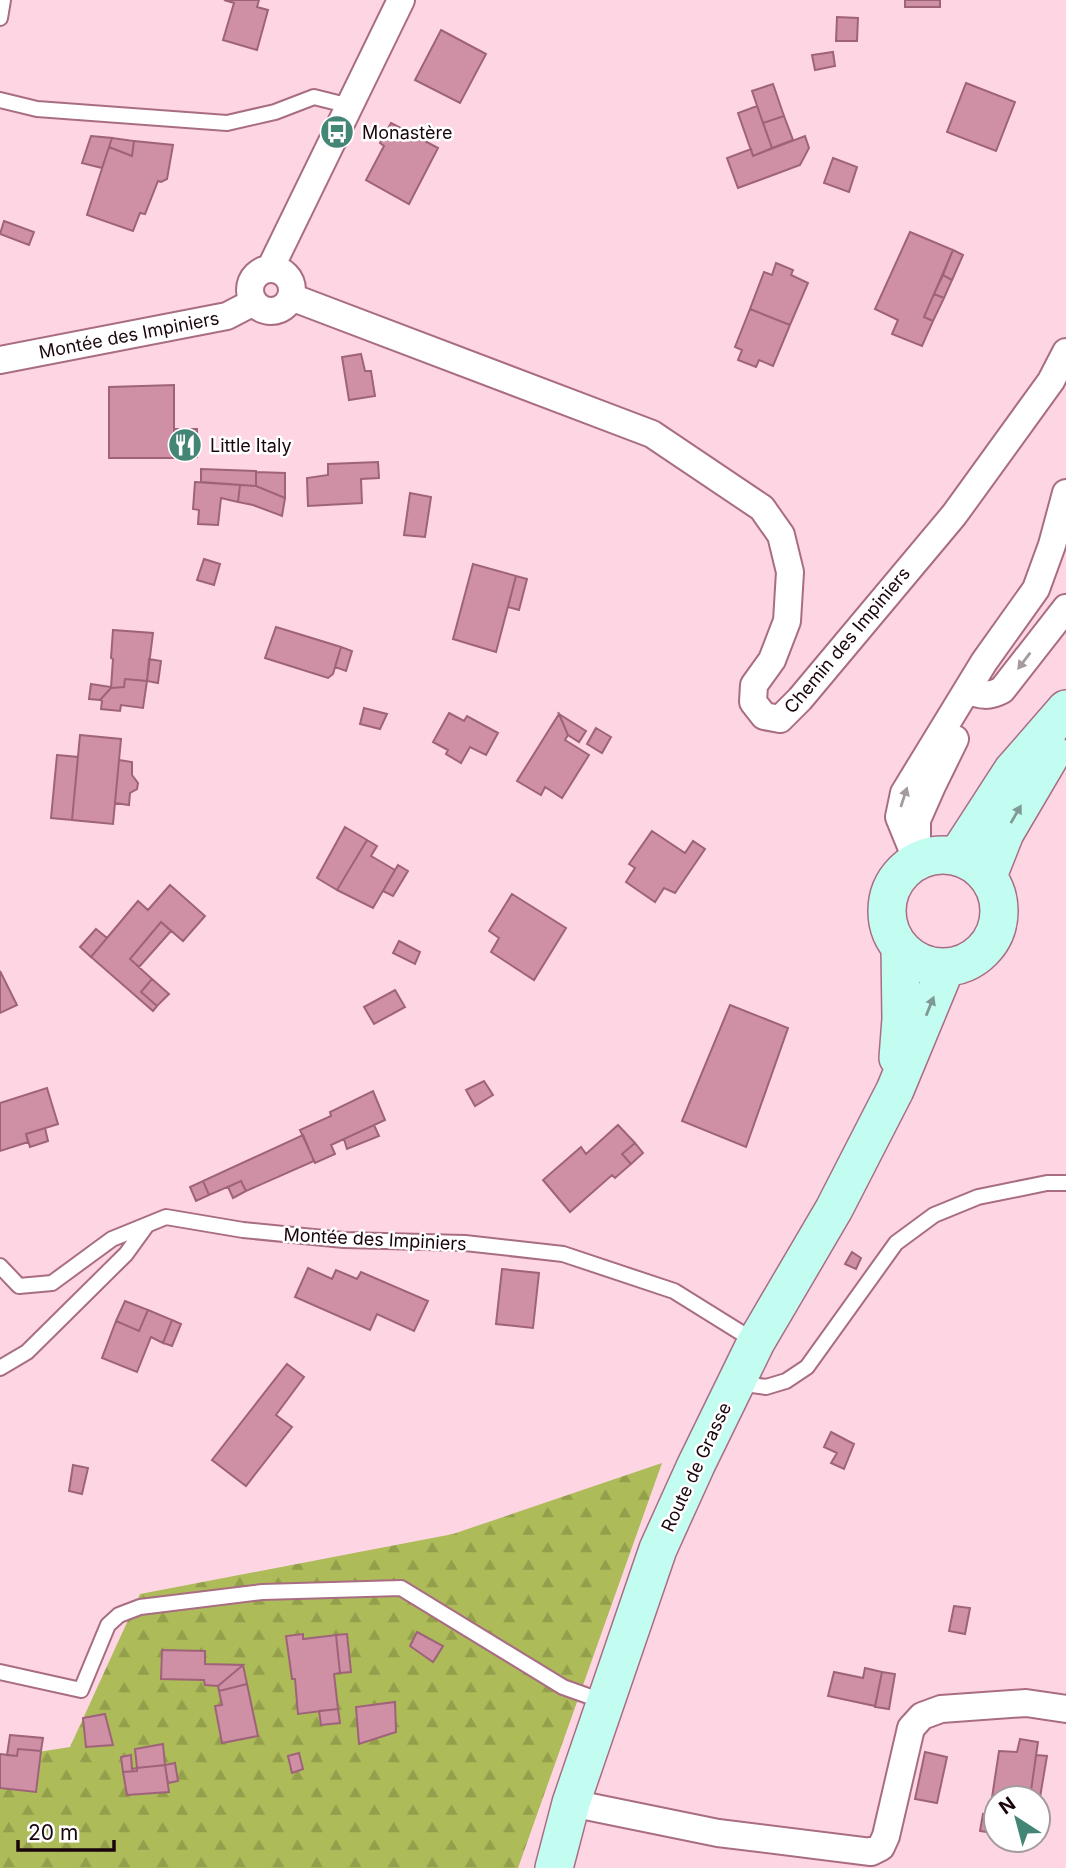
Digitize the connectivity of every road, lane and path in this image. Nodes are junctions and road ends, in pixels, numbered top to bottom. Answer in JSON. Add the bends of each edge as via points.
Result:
{"nodes":[{"id":1,"x":3,"y":0,"type":"edge"},
{"id":2,"x":401,"y":0,"type":"edge"},
{"id":3,"x":0,"y":18,"type":"edge"},
{"id":4,"x":0,"y":100,"type":"edge"},
{"id":5,"x":350,"y":106,"type":"junction"},
{"id":6,"x":270,"y":269,"type":"junction"},
{"id":7,"x":291,"y":297,"type":"junction"},
{"id":8,"x":254,"y":302,"type":"junction"},
{"id":9,"x":1066,"y":352,"type":"edge"},
{"id":10,"x":0,"y":360,"type":"edge"},
{"id":11,"x":1066,"y":493,"type":"edge"},
{"id":12,"x":1066,"y":608,"type":"edge"},
{"id":13,"x":967,"y":690,"type":"junction"},
{"id":14,"x":1066,"y":709,"type":"edge"},
{"id":15,"x":1066,"y":727,"type":"edge"},
{"id":16,"x":957,"y":856,"type":"junction"},
{"id":17,"x":917,"y":861,"type":"junction"},
{"id":18,"x":988,"y":876,"type":"junction"},
{"id":19,"x":900,"y":947,"type":"junction"},
{"id":20,"x":946,"y":967,"type":"junction"},
{"id":21,"x":895,"y":1090,"type":"junction"},
{"id":22,"x":1066,"y":1183,"type":"edge"},
{"id":23,"x":148,"y":1224,"type":"junction"},
{"id":24,"x":0,"y":1266,"type":"edge"},
{"id":25,"x":756,"y":1342,"type":"junction"},
{"id":26,"x":0,"y":1368,"type":"edge"},
{"id":27,"x":736,"y":1382,"type":"junction"},
{"id":28,"x":0,"y":1672,"type":"edge"},
{"id":29,"x":606,"y":1702,"type":"junction"},
{"id":30,"x":1066,"y":1709,"type":"edge"},
{"id":31,"x":571,"y":1803,"type":"junction"},
{"id":32,"x":554,"y":1868,"type":"edge"}],
"edges":[{"from":1,"to":3,"type":"lane"},
{"from":2,"to":5,"type":"street"},
{"from":4,"to":5,"type":"lane","via":[[37,110],[227,123],[314,97]]},
{"from":5,"to":6,"type":"street"},
{"from":6,"to":7,"type":"street","via":[[287,276]]},
{"from":6,"to":8,"type":"street","via":[[253,281]]},
{"from":7,"to":8,"type":"street","via":[[273,311]]},
{"from":7,"to":9,"type":"street","name":"Chemin des Impiniers","via":[[652,434],[762,508],[781,535],[790,572],[787,621],[772,660],[754,685],[753,702],[764,716],[780,719],[954,515],[1051,381]]},
{"from":8,"to":10,"type":"street","name":"Montée des Impiniers","via":[[227,316]]},
{"from":11,"to":13,"type":"street","via":[[1036,589]]},
{"from":12,"to":13,"type":"street","one_way":true,"via":[[1002,690],[991,696]]},
{"from":13,"to":17,"type":"street","via":[[958,734],[917,820]]},
{"from":14,"to":16,"type":"main road","via":[[1012,771]]},
{"from":18,"to":15,"type":"main road","one_way":true,"via":[[1005,833]]},
{"from":16,"to":17,"type":"main road"},
{"from":16,"to":18,"type":"main road"},
{"from":17,"to":19,"type":"main road","via":[[894,884],[888,900],[892,933]]},
{"from":18,"to":20,"type":"main road","via":[[996,891],[997,926],[978,954]]},
{"from":19,"to":20,"type":"main road","via":[[929,965]]},
{"from":19,"to":21,"type":"main road","name":"Route de Grasse"},
{"from":21,"to":20,"type":"main road","name":"Route de Grasse","one_way":true},
{"from":21,"to":25,"type":"main road","name":"Route de Grasse","via":[[834,1209]]},
{"from":22,"to":27,"type":"lane","via":[[978,1197],[934,1214],[896,1243],[807,1367],[766,1387]]},
{"from":23,"to":24,"type":"lane","name":"Montée des Impiniers","via":[[112,1239],[52,1283],[19,1286]]},
{"from":23,"to":25,"type":"lane","name":"Montée des Impiniers","via":[[166,1217],[344,1240],[465,1243],[563,1254],[674,1291]]},
{"from":23,"to":26,"type":"lane","via":[[126,1254],[27,1352]]},
{"from":25,"to":27,"type":"main road","name":"Route de Grasse"},
{"from":27,"to":29,"type":"main road","name":"Route de Grasse","via":[[658,1549]]},
{"from":28,"to":29,"type":"lane","via":[[80,1690],[108,1625],[140,1607],[262,1592],[401,1588],[563,1687]]},
{"from":29,"to":31,"type":"main road","name":"Route de Grasse"},
{"from":30,"to":31,"type":"street","via":[[1026,1703],[941,1709],[922,1716],[911,1728],[887,1836],[872,1852],[718,1833]]},
{"from":31,"to":32,"type":"main road","name":"Route de Grasse"}]}
